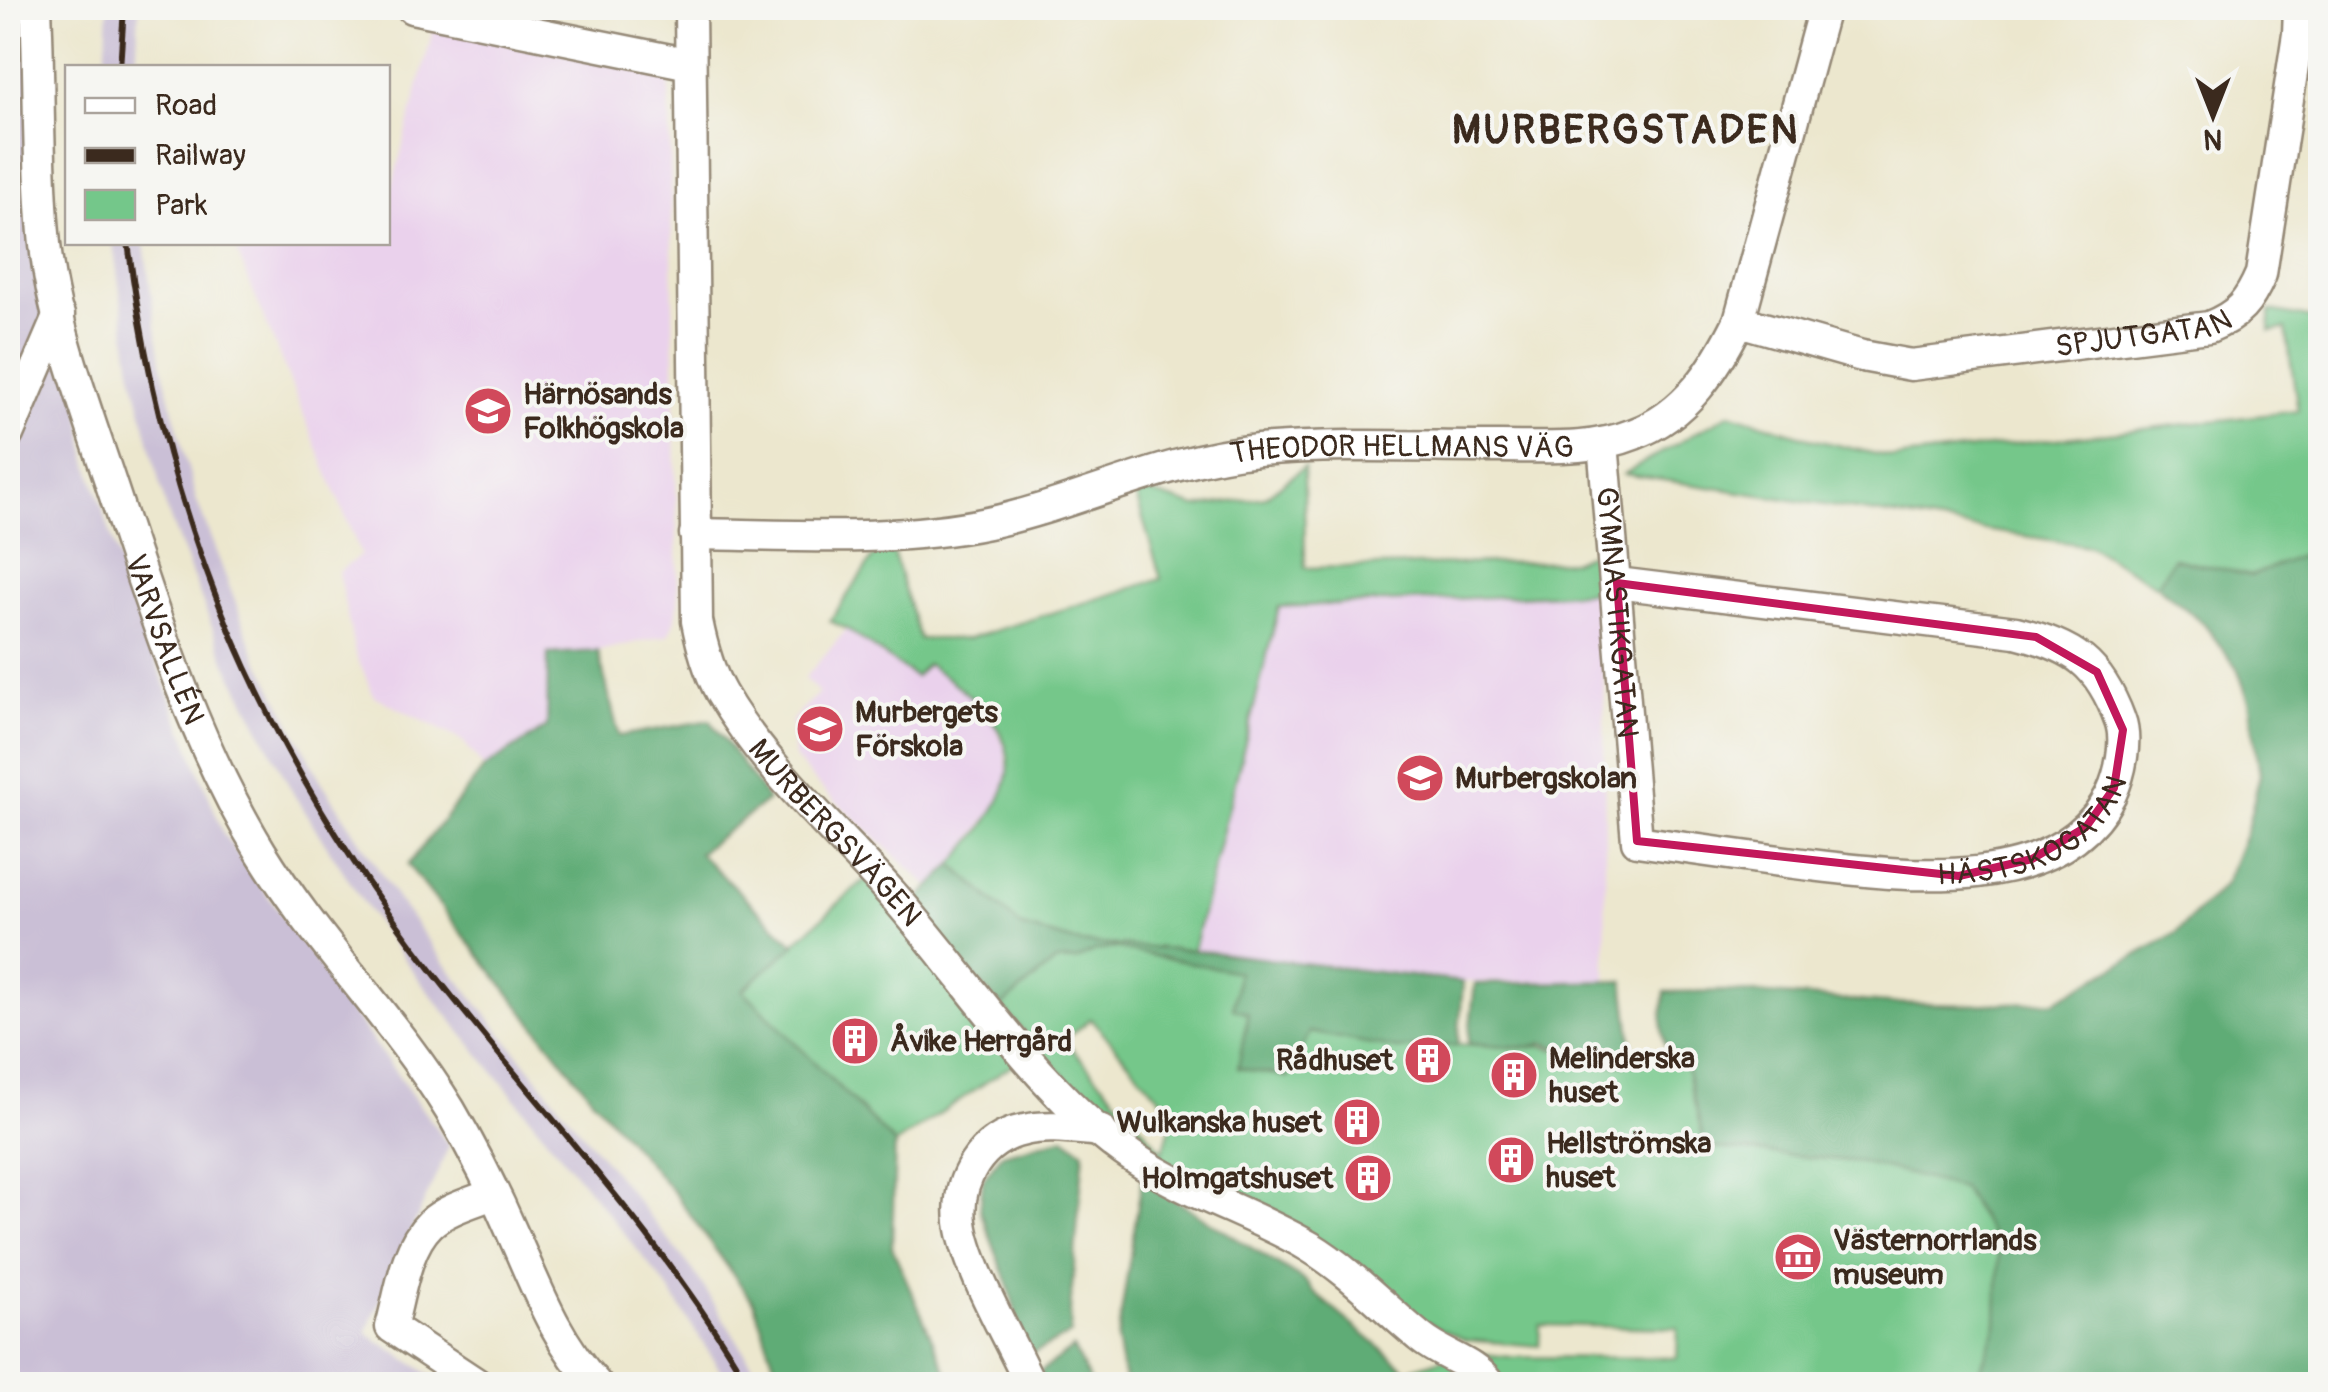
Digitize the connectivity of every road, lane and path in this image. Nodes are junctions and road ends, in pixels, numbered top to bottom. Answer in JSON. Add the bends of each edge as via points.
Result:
{"nodes":[{"id":1,"x":36,"y":8,"type":"edge"},
{"id":2,"x":412,"y":8,"type":"edge"},
{"id":3,"x":690,"y":8,"type":"edge"},
{"id":4,"x":1824,"y":8,"type":"edge"},
{"id":5,"x":2299,"y":8,"type":"edge"},
{"id":6,"x":690,"y":64,"type":"junction"},
{"id":7,"x":59,"y":315,"type":"junction"},
{"id":8,"x":1739,"y":320,"type":"junction"},
{"id":9,"x":8,"y":434,"type":"edge"},
{"id":10,"x":1604,"y":443,"type":"junction"},
{"id":11,"x":694,"y":534,"type":"junction"},
{"id":12,"x":1618,"y":582,"type":"junction"},
{"id":13,"x":1637,"y":841,"type":"joint"},
{"id":14,"x":1101,"y":1132,"type":"junction"},
{"id":15,"x":494,"y":1194,"type":"junction"},
{"id":16,"x":477,"y":1384,"type":"edge"},
{"id":17,"x":596,"y":1384,"type":"edge"},
{"id":18,"x":1030,"y":1384,"type":"edge"},
{"id":19,"x":1489,"y":1384,"type":"edge"}],
"edges":[{"from":1,"to":7,"type":"street","name":"VARVSALLÉN","via":[[44,244]]},
{"from":2,"to":6,"type":"street"},
{"from":3,"to":6,"type":"street","name":"MURBERGSVÄGEN"},
{"from":4,"to":8,"type":"street","name":"THEODOR HELLMANS VÄG"},
{"from":5,"to":8,"type":"street","name":"SPJUTGATAN","via":[[2261,274],[2250,301],[2232,318],[2210,327],[1911,365]]},
{"from":6,"to":11,"type":"street","name":"MURBERGSVÄGEN"},
{"from":7,"to":9,"type":"street"},
{"from":7,"to":15,"type":"street","name":"VARVSALLÉN","via":[[143,580],[233,800],[306,920],[448,1108]]},
{"from":8,"to":10,"type":"street","name":"THEODOR HELLMANS VÄG","via":[[1720,362],[1694,393],[1636,434]]},
{"from":10,"to":11,"type":"street","name":"THEODOR HELLMANS VÄG","via":[[1252,451],[1148,473],[992,522],[928,533]]},
{"from":10,"to":12,"type":"street","name":"GYMNASTIKGATAN"},
{"from":11,"to":14,"type":"street","name":"MURBERGSVÄGEN","via":[[696,622],[722,694],[772,763],[894,896],[1065,1101]]},
{"from":12,"to":13,"type":"street","name":"GYMNASTIKGATAN"},
{"from":12,"to":13,"type":"street","name":"HÄSTSKOGATAN","via":[[2036,637],[2097,672],[2123,730],[2114,788],[2097,816],[2066,841],[2017,864],[1959,876],[1900,875]]},
{"from":14,"to":18,"type":"street","via":[[1022,1130],[996,1142],[966,1176],[961,1224]]},
{"from":14,"to":19,"type":"street","name":"MURBERGSVÄGEN","via":[[1202,1197],[1334,1263],[1424,1340],[1472,1366]]},
{"from":15,"to":16,"type":"street","via":[[430,1225],[416,1246],[391,1327]]},
{"from":15,"to":17,"type":"street","name":"VARVSALLÉN","via":[[560,1338]]}]}
